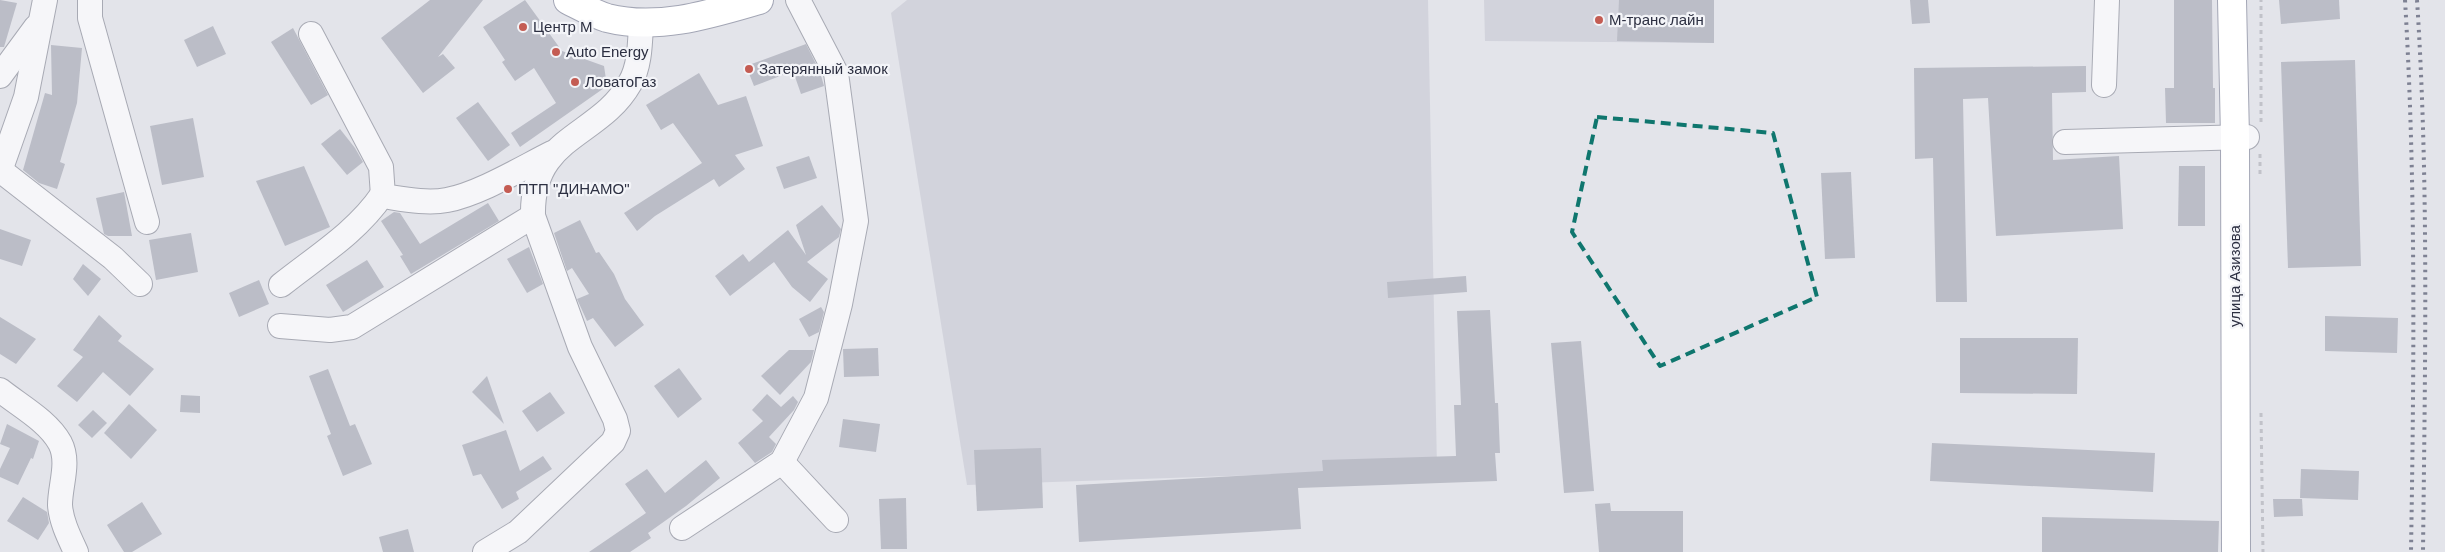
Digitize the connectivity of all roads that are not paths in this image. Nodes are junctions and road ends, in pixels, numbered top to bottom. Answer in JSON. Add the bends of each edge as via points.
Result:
{"nodes":[{"id":1,"x":45,"y":0,"type":"edge"},
{"id":2,"x":90,"y":0,"type":"edge"},
{"id":3,"x":568,"y":0,"type":"edge"},
{"id":4,"x":759,"y":0,"type":"edge"},
{"id":5,"x":798,"y":0,"type":"edge"},
{"id":6,"x":2107,"y":0,"type":"edge"},
{"id":7,"x":2232,"y":0,"type":"edge"},
{"id":8,"x":2248,"y":0,"type":"edge"},
{"id":9,"x":39,"y":23,"type":"junction"},
{"id":10,"x":641,"y":24,"type":"junction"},
{"id":11,"x":311,"y":34,"type":"dead end"},
{"id":12,"x":0,"y":76,"type":"edge"},
{"id":13,"x":2104,"y":85,"type":"dead end"},
{"id":14,"x":2251,"y":138,"type":"junction"},
{"id":15,"x":2065,"y":142,"type":"dead end"},
{"id":16,"x":552,"y":153,"type":"junction"},
{"id":17,"x":0,"y":170,"type":"edge"},
{"id":18,"x":382,"y":196,"type":"junction"},
{"id":19,"x":533,"y":216,"type":"junction"},
{"id":20,"x":147,"y":222,"type":"dead end"},
{"id":21,"x":140,"y":284,"type":"dead end"},
{"id":22,"x":281,"y":285,"type":"dead end"},
{"id":23,"x":280,"y":326,"type":"dead end"},
{"id":24,"x":0,"y":390,"type":"edge"},
{"id":25,"x":782,"y":462,"type":"junction"},
{"id":26,"x":836,"y":520,"type":"dead end"},
{"id":27,"x":682,"y":528,"type":"dead end"},
{"id":28,"x":76,"y":552,"type":"edge"},
{"id":29,"x":485,"y":552,"type":"edge"},
{"id":30,"x":2236,"y":552,"type":"edge"},
{"id":31,"x":2248,"y":552,"type":"edge"}],
"edges":[{"from":1,"to":9,"type":"street"},
{"from":2,"to":20,"type":"street","via":[[90,18]]},
{"from":3,"to":10,"type":"main road","via":[[606,18]]},
{"from":4,"to":10,"type":"main road","via":[[704,16]]},
{"from":5,"to":25,"type":"street","via":[[836,73],[856,221],[840,304],[816,398]]},
{"from":6,"to":13,"type":"street"},
{"from":7,"to":14,"type":"main road","name":"улица Азизова"},
{"from":8,"to":14,"type":"main road","name":"улица Азизова"},
{"from":9,"to":12,"type":"street"},
{"from":9,"to":17,"type":"street","via":[[26,97]]},
{"from":10,"to":16,"type":"street","via":[[639,57],[630,82],[615,104]]},
{"from":11,"to":18,"type":"street","via":[[381,167]]},
{"from":14,"to":15,"type":"street"},
{"from":14,"to":30,"type":"main road","name":"улица Азизова"},
{"from":14,"to":31,"type":"main road","name":"улица Азизова"},
{"from":16,"to":18,"type":"street","via":[[469,193],[447,200],[416,201]]},
{"from":16,"to":19,"type":"street","via":[[538,178]]},
{"from":17,"to":21,"type":"street","via":[[113,258]]},
{"from":18,"to":22,"type":"street","via":[[358,225]]},
{"from":19,"to":23,"type":"street","via":[[352,326],[330,330]]},
{"from":19,"to":29,"type":"street","via":[[580,347],[618,431],[613,442],[518,532]]},
{"from":24,"to":28,"type":"street","via":[[50,428],[61,445],[64,464],[60,505],[63,523]]},
{"from":25,"to":26,"type":"street"},
{"from":25,"to":27,"type":"street"}]}
